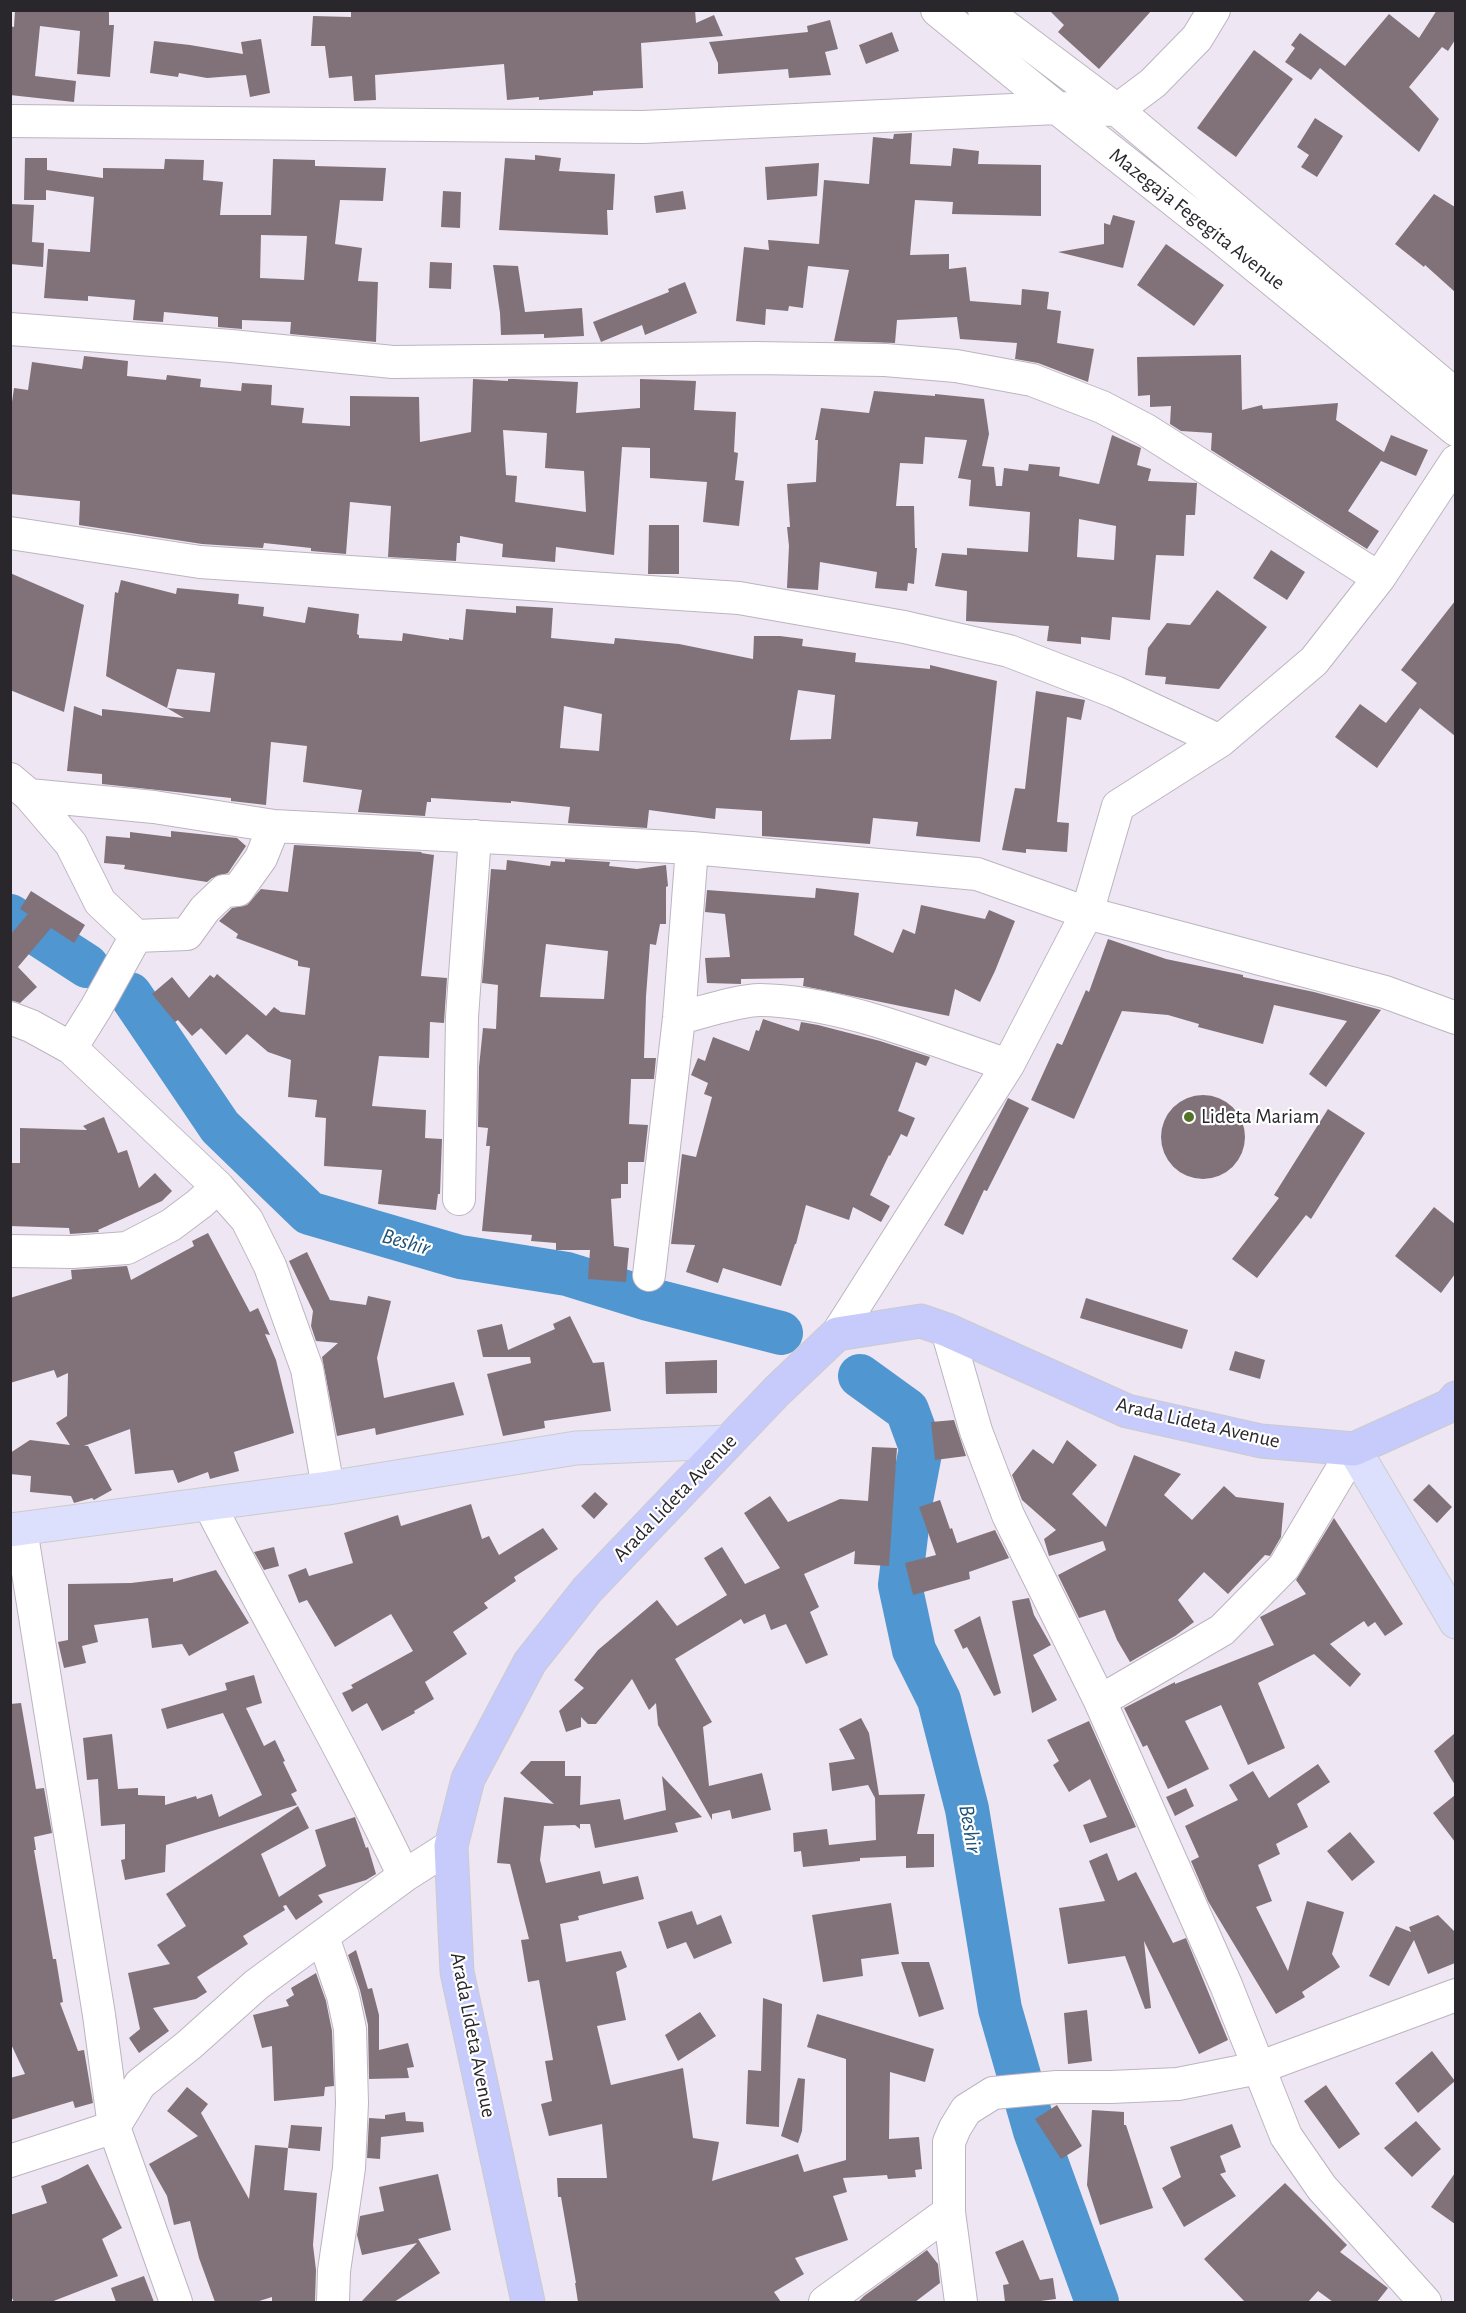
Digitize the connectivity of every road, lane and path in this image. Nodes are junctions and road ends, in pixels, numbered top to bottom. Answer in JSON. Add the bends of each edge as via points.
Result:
{"nodes":[{"id":1,"x":937,"y":10,"type":"edge"},
{"id":2,"x":984,"y":10,"type":"edge"},
{"id":3,"x":1214,"y":10,"type":"edge"},
{"id":4,"x":1057,"y":108,"type":"junction"},
{"id":5,"x":1117,"y":110,"type":"junction"},
{"id":6,"x":10,"y":122,"type":"edge"},
{"id":7,"x":10,"y":329,"type":"edge"},
{"id":8,"x":1455,"y":395,"type":"edge"},
{"id":9,"x":1455,"y":429,"type":"edge"},
{"id":10,"x":1455,"y":461,"type":"edge"},
{"id":11,"x":10,"y":533,"type":"edge"},
{"id":12,"x":1380,"y":578,"type":"junction"},
{"id":13,"x":1220,"y":741,"type":"junction"},
{"id":14,"x":20,"y":787,"type":"edge"},
{"id":15,"x":274,"y":826,"type":"junction"},
{"id":16,"x":475,"y":836,"type":"junction"},
{"id":17,"x":692,"y":848,"type":"junction"},
{"id":18,"x":1087,"y":913,"type":"junction"},
{"id":19,"x":136,"y":936,"type":"junction"},
{"id":20,"x":10,"y":1018,"type":"edge"},
{"id":21,"x":679,"y":1018,"type":"junction"},
{"id":22,"x":1455,"y":1018,"type":"edge"},
{"id":23,"x":71,"y":1048,"type":"junction"},
{"id":24,"x":1008,"y":1065,"type":"junction"},
{"id":25,"x":218,"y":1187,"type":"junction"},
{"id":26,"x":459,"y":1199,"type":"dead end"},
{"id":27,"x":10,"y":1251,"type":"edge"},
{"id":28,"x":649,"y":1275,"type":"dead end"},
{"id":29,"x":946,"y":1330,"type":"junction"},
{"id":30,"x":837,"y":1334,"type":"junction"},
{"id":31,"x":1453,"y":1405,"type":"edge"},
{"id":32,"x":728,"y":1442,"type":"junction"},
{"id":33,"x":1354,"y":1449,"type":"junction"},
{"id":34,"x":328,"y":1488,"type":"junction"},
{"id":35,"x":208,"y":1504,"type":"junction"},
{"id":36,"x":16,"y":1530,"type":"edge"},
{"id":37,"x":1455,"y":1622,"type":"edge"},
{"id":38,"x":1100,"y":1701,"type":"junction"},
{"id":39,"x":451,"y":1846,"type":"junction"},
{"id":40,"x":404,"y":1876,"type":"junction"},
{"id":41,"x":323,"y":1937,"type":"junction"},
{"id":42,"x":1454,"y":1996,"type":"edge"},
{"id":43,"x":1258,"y":2068,"type":"junction"},
{"id":44,"x":114,"y":2127,"type":"junction"},
{"id":45,"x":10,"y":2161,"type":"edge"},
{"id":46,"x":949,"y":2212,"type":"junction"},
{"id":47,"x":177,"y":2302,"type":"edge"},
{"id":48,"x":333,"y":2302,"type":"edge"},
{"id":49,"x":528,"y":2302,"type":"edge"},
{"id":50,"x":825,"y":2302,"type":"edge"},
{"id":51,"x":961,"y":2302,"type":"edge"},
{"id":52,"x":1425,"y":2302,"type":"edge"}],
"edges":[{"from":1,"to":4,"type":"street","name":"Mazegaja Fegegita Avenue"},
{"from":2,"to":5,"type":"street","name":"Mazegaja Fegegita Avenue"},
{"from":3,"to":5,"type":"street","via":[[1190,46],[1154,83]]},
{"from":4,"to":5,"type":"street"},
{"from":4,"to":6,"type":"street","via":[[643,127]]},
{"from":4,"to":9,"type":"street","name":"Mazegaja Fegegita Avenue"},
{"from":5,"to":8,"type":"street","name":"Mazegaja Fegegita Avenue"},
{"from":7,"to":12,"type":"street","via":[[393,362],[754,358],[885,360],[966,368],[1032,380],[1111,412],[1146,430]]},
{"from":10,"to":12,"type":"street"},
{"from":11,"to":13,"type":"street","via":[[200,562],[739,598],[786,606],[1009,651],[1115,692]]},
{"from":12,"to":13,"type":"street","via":[[1314,661]]},
{"from":13,"to":18,"type":"street","via":[[1118,806]]},
{"from":14,"to":15,"type":"street"},
{"from":14,"to":19,"type":"street","via":[[71,844],[100,902]]},
{"from":15,"to":16,"type":"street"},
{"from":15,"to":19,"type":"street","via":[[261,858],[238,890],[224,891],[187,934]]},
{"from":16,"to":17,"type":"street"},
{"from":16,"to":26,"type":"street","via":[[462,1017]]},
{"from":17,"to":18,"type":"street","via":[[977,874]]},
{"from":17,"to":21,"type":"street"},
{"from":18,"to":22,"type":"street","via":[[1384,992]]},
{"from":18,"to":24,"type":"street"},
{"from":19,"to":23,"type":"street"},
{"from":20,"to":23,"type":"street"},
{"from":21,"to":24,"type":"street","via":[[758,1000],[814,1006]]},
{"from":21,"to":28,"type":"street"},
{"from":23,"to":25,"type":"street"},
{"from":24,"to":30,"type":"street"},
{"from":25,"to":27,"type":"street","via":[[171,1225],[126,1248]]},
{"from":25,"to":34,"type":"street","via":[[247,1220],[270,1266],[308,1369]]},
{"from":29,"to":30,"type":"highway","name":"Arada Lideta Avenue","via":[[921,1321]]},
{"from":29,"to":33,"type":"highway","name":"Arada Lideta Avenue","via":[[1126,1411],[1261,1441]]},
{"from":29,"to":38,"type":"street","via":[[976,1431],[1008,1515]]},
{"from":30,"to":32,"type":"highway","name":"Arada Lideta Avenue"},
{"from":31,"to":33,"type":"highway","name":"Arada Lideta Avenue"},
{"from":32,"to":34,"type":"main road","via":[[576,1448]]},
{"from":32,"to":39,"type":"highway","name":"Arada Lideta Avenue","via":[[587,1590],[530,1662],[468,1779]]},
{"from":33,"to":37,"type":"main road"},
{"from":33,"to":38,"type":"street","via":[[1284,1567],[1222,1630]]},
{"from":34,"to":35,"type":"main road"},
{"from":35,"to":36,"type":"main road"},
{"from":35,"to":40,"type":"street","via":[[366,1794]]},
{"from":36,"to":44,"type":"street","via":[[97,2003]]},
{"from":38,"to":43,"type":"street","via":[[1226,1985]]},
{"from":39,"to":40,"type":"street"},
{"from":39,"to":49,"type":"highway","name":"Arada Lideta Avenue","via":[[457,1972]]},
{"from":40,"to":41,"type":"street"},
{"from":41,"to":44,"type":"street","via":[[256,1985],[140,2084]]},
{"from":41,"to":48,"type":"street","via":[[350,2029],[349,2168]]},
{"from":42,"to":43,"type":"street"},
{"from":43,"to":46,"type":"street","via":[[1178,2084],[993,2093],[966,2110],[949,2142]]},
{"from":43,"to":52,"type":"street","via":[[1286,2136],[1323,2188]]},
{"from":44,"to":45,"type":"street"},
{"from":44,"to":47,"type":"street"},
{"from":46,"to":50,"type":"street"},
{"from":46,"to":51,"type":"street"}]}
